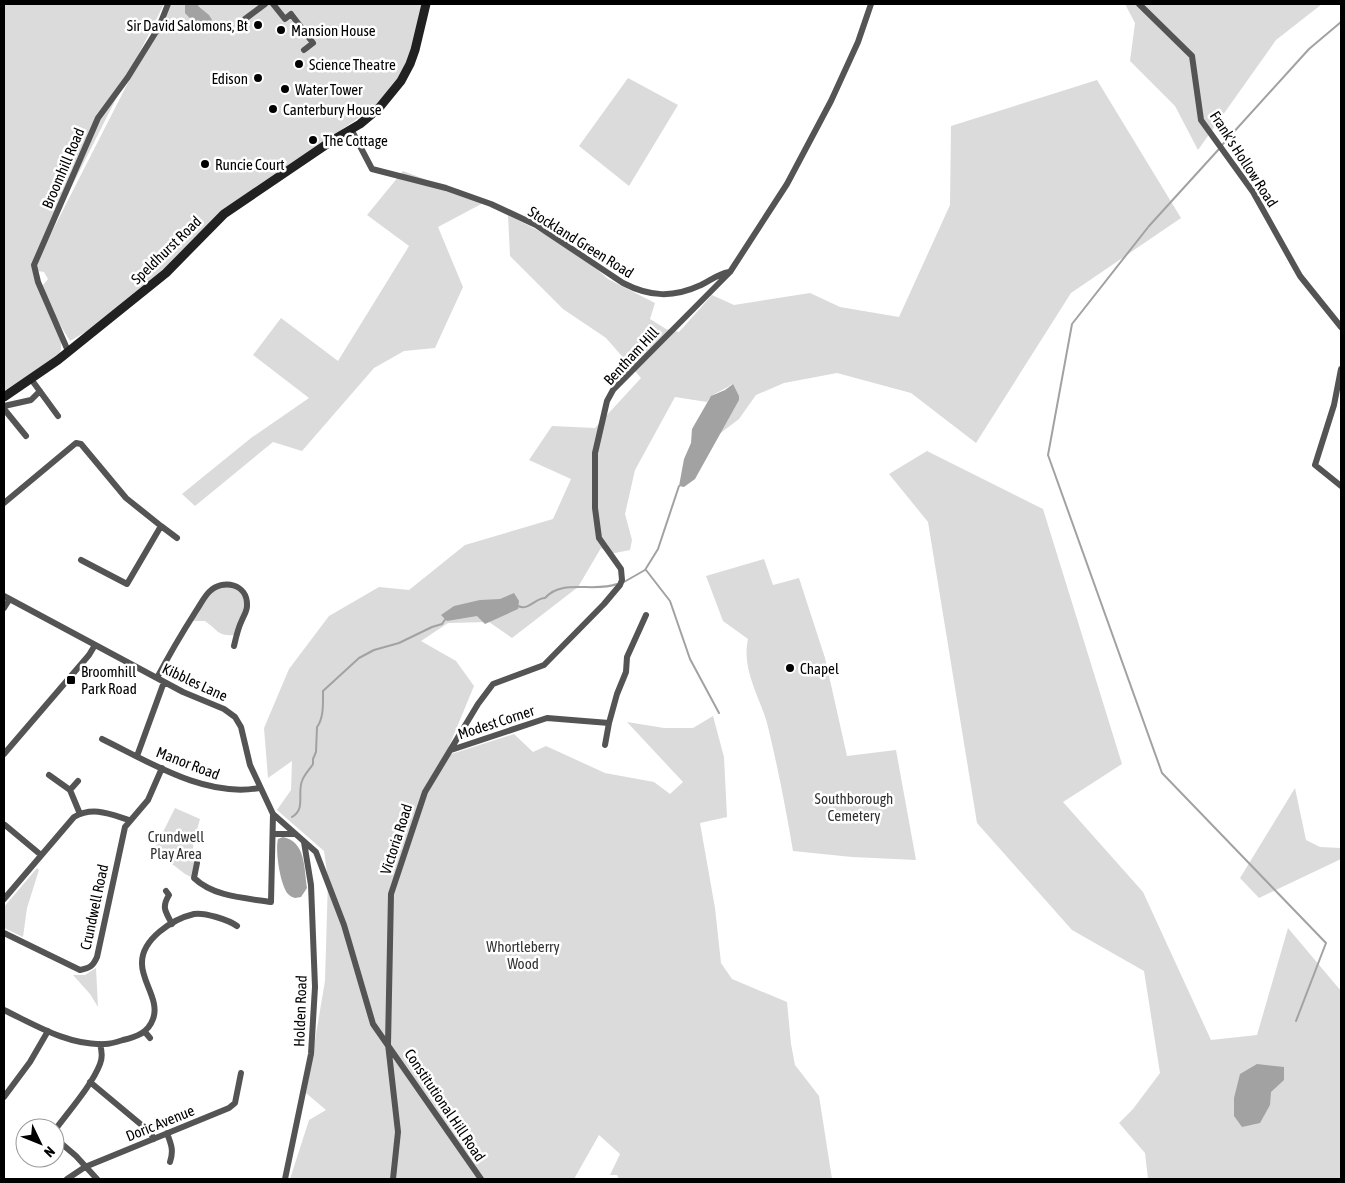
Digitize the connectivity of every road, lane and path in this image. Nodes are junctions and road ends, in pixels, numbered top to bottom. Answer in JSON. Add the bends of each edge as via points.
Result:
{"nodes":[{"id":1,"x":168,"y":4,"type":"edge"},
{"id":2,"x":266,"y":4,"type":"edge"},
{"id":3,"x":273,"y":4,"type":"edge"},
{"id":4,"x":426,"y":4,"type":"edge"},
{"id":5,"x":872,"y":4,"type":"edge"},
{"id":6,"x":1139,"y":4,"type":"edge"},
{"id":7,"x":245,"y":19,"type":"dead end"},
{"id":8,"x":304,"y":50,"type":"dead end"},
{"id":9,"x":351,"y":129,"type":"junction"},
{"id":10,"x":730,"y":272,"type":"junction"},
{"id":11,"x":1341,"y":327,"type":"edge"},
{"id":12,"x":68,"y":351,"type":"junction"},
{"id":13,"x":1341,"y":370,"type":"edge"},
{"id":14,"x":31,"y":379,"type":"junction"},
{"id":15,"x":40,"y":391,"type":"junction"},
{"id":16,"x":4,"y":397,"type":"edge"},
{"id":17,"x":4,"y":407,"type":"edge"},
{"id":18,"x":58,"y":416,"type":"dead end"},
{"id":19,"x":26,"y":436,"type":"dead end"},
{"id":20,"x":1341,"y":486,"type":"edge"},
{"id":21,"x":4,"y":503,"type":"edge"},
{"id":22,"x":161,"y":526,"type":"junction"},
{"id":23,"x":177,"y":538,"type":"dead end"},
{"id":24,"x":81,"y":560,"type":"dead end"},
{"id":25,"x":617,"y":591,"type":"joint"},
{"id":26,"x":6,"y":598,"type":"edge"},
{"id":27,"x":4,"y":608,"type":"edge"},
{"id":28,"x":646,"y":615,"type":"dead end"},
{"id":29,"x":95,"y":645,"type":"junction"},
{"id":30,"x":234,"y":646,"type":"dead end"},
{"id":31,"x":161,"y":680,"type":"junction"},
{"id":32,"x":609,"y":723,"type":"junction"},
{"id":33,"x":102,"y":739,"type":"dead end"},
{"id":34,"x":605,"y":745,"type":"dead end"},
{"id":35,"x":451,"y":750,"type":"junction"},
{"id":36,"x":4,"y":754,"type":"edge"},
{"id":37,"x":137,"y":756,"type":"junction"},
{"id":38,"x":162,"y":768,"type":"junction"},
{"id":39,"x":49,"y":775,"type":"dead end"},
{"id":40,"x":78,"y":781,"type":"dead end"},
{"id":41,"x":260,"y":788,"type":"junction"},
{"id":42,"x":70,"y":790,"type":"junction"},
{"id":43,"x":80,"y":814,"type":"junction"},
{"id":44,"x":273,"y":814,"type":"junction"},
{"id":45,"x":129,"y":820,"type":"junction"},
{"id":46,"x":5,"y":825,"type":"dead end"},
{"id":47,"x":273,"y":834,"type":"junction"},
{"id":48,"x":294,"y":834,"type":"junction"},
{"id":49,"x":304,"y":842,"type":"junction"},
{"id":50,"x":41,"y":855,"type":"junction"},
{"id":51,"x":197,"y":863,"type":"dead end"},
{"id":52,"x":166,"y":891,"type":"dead end"},
{"id":53,"x":4,"y":899,"type":"edge"},
{"id":54,"x":172,"y":924,"type":"junction"},
{"id":55,"x":237,"y":926,"type":"dead end"},
{"id":56,"x":4,"y":933,"type":"edge"},
{"id":57,"x":4,"y":1010,"type":"edge"},
{"id":58,"x":48,"y":1031,"type":"junction"},
{"id":59,"x":145,"y":1032,"type":"junction"},
{"id":60,"x":150,"y":1038,"type":"dead end"},
{"id":61,"x":100,"y":1044,"type":"junction"},
{"id":62,"x":388,"y":1044,"type":"junction"},
{"id":63,"x":241,"y":1073,"type":"dead end"},
{"id":64,"x":90,"y":1082,"type":"junction"},
{"id":65,"x":4,"y":1097,"type":"edge"},
{"id":66,"x":64,"y":1118,"type":"edge"},
{"id":67,"x":167,"y":1133,"type":"junction"},
{"id":68,"x":154,"y":1139,"type":"junction"},
{"id":69,"x":65,"y":1147,"type":"edge"},
{"id":70,"x":170,"y":1162,"type":"dead end"},
{"id":71,"x":85,"y":1167,"type":"junction"},
{"id":72,"x":67,"y":1179,"type":"edge"},
{"id":73,"x":97,"y":1179,"type":"edge"},
{"id":74,"x":285,"y":1179,"type":"edge"},
{"id":75,"x":393,"y":1179,"type":"edge"},
{"id":76,"x":481,"y":1179,"type":"edge"}],
"edges":[{"from":1,"to":12,"type":"street","name":"Broomhill Road","via":[[159,27],[98,118],[34,265],[38,282]]},
{"from":2,"to":7,"type":"street"},
{"from":3,"to":8,"type":"street","via":[[285,19],[291,14],[313,43]]},
{"from":4,"to":9,"type":"street","name":"Speldhurst Road","via":[[415,50],[400,81],[379,108]]},
{"from":5,"to":10,"type":"street","via":[[831,101],[787,184]]},
{"from":6,"to":11,"type":"street","name":"Frank's Hollow Road","via":[[1192,56],[1201,120],[1253,192],[1300,276]]},
{"from":9,"to":10,"type":"street","name":"Stockland Green Road","via":[[372,169],[446,188],[536,225],[636,290],[656,294],[677,293]]},
{"from":9,"to":12,"type":"street","name":"Speldhurst Road","via":[[224,214],[166,273]]},
{"from":10,"to":25,"type":"street","name":"Bentham Hill","via":[[613,390],[607,401],[595,453],[595,508],[599,538],[622,574]]},
{"from":12,"to":14,"type":"street","name":"Speldhurst Road"},
{"from":13,"to":20,"type":"street","via":[[1315,465]]},
{"from":14,"to":15,"type":"street"},
{"from":14,"to":16,"type":"street","name":"Speldhurst Road"},
{"from":15,"to":17,"type":"street","via":[[31,400]]},
{"from":15,"to":18,"type":"street"},
{"from":17,"to":19,"type":"street"},
{"from":21,"to":22,"type":"street","via":[[76,443],[81,444],[126,498]]},
{"from":22,"to":23,"type":"street"},
{"from":22,"to":24,"type":"street","via":[[127,584]]},
{"from":25,"to":35,"type":"street","name":"Victoria Road","via":[[544,664],[493,684]]},
{"from":26,"to":27,"type":"street"},
{"from":26,"to":29,"type":"street","name":"Kibbles Lane"},
{"from":28,"to":32,"type":"street","via":[[627,657],[626,672]]},
{"from":29,"to":31,"type":"street","name":"Kibbles Lane"},
{"from":29,"to":36,"type":"street"},
{"from":30,"to":31,"type":"street","name":"Manor Road","via":[[248,608],[247,600],[236,585],[226,584],[209,592],[177,640]]},
{"from":31,"to":37,"type":"street","name":"Manor Road"},
{"from":31,"to":41,"type":"street","name":"Kibbles Lane","via":[[224,708],[234,717]]},
{"from":32,"to":34,"type":"street"},
{"from":32,"to":35,"type":"street","name":"Modest Corner","via":[[547,718]]},
{"from":33,"to":37,"type":"street","name":"Manor Road"},
{"from":35,"to":62,"type":"street","name":"Victoria Road","via":[[425,792],[391,894]]},
{"from":37,"to":38,"type":"street","name":"Manor Road"},
{"from":38,"to":41,"type":"street","name":"Manor Road","via":[[213,788],[237,791]]},
{"from":38,"to":45,"type":"street","name":"Crundwell Road","via":[[148,800]]},
{"from":39,"to":42,"type":"street"},
{"from":40,"to":42,"type":"street"},
{"from":41,"to":44,"type":"street","name":"Kibbles Lane"},
{"from":42,"to":43,"type":"street"},
{"from":43,"to":45,"type":"street","via":[[94,810]]},
{"from":43,"to":50,"type":"street"},
{"from":44,"to":47,"type":"street"},
{"from":44,"to":48,"type":"street","name":"Kibbles Lane"},
{"from":45,"to":56,"type":"street","name":"Crundwell Road","via":[[123,832],[94,965],[80,970]]},
{"from":46,"to":50,"type":"street"},
{"from":47,"to":48,"type":"street"},
{"from":47,"to":51,"type":"street","via":[[271,902],[211,891],[194,878]]},
{"from":48,"to":49,"type":"street","name":"Kibbles Lane"},
{"from":49,"to":62,"type":"street","name":"Kibbles Lane","via":[[316,852],[344,925],[373,1024]]},
{"from":49,"to":74,"type":"street","name":"Holden Road","via":[[311,885],[315,987],[311,1054]]},
{"from":50,"to":53,"type":"street"},
{"from":52,"to":54,"type":"street","via":[[169,895],[164,903],[165,910]]},
{"from":54,"to":55,"type":"street","via":[[195,914],[205,914]]},
{"from":54,"to":59,"type":"street","via":[[162,929],[146,946],[142,963],[154,1004],[153,1019]]},
{"from":57,"to":58,"type":"street"},
{"from":58,"to":61,"type":"street"},
{"from":58,"to":65,"type":"street"},
{"from":59,"to":60,"type":"street"},
{"from":59,"to":61,"type":"street","via":[[133,1038]]},
{"from":61,"to":64,"type":"street","via":[[101,1063]]},
{"from":62,"to":75,"type":"street","name":"Victoria Road","via":[[398,1132]]},
{"from":62,"to":76,"type":"street","name":"Constitutional Hill Road"},
{"from":63,"to":67,"type":"street","name":"Doric Avenue","via":[[235,1102],[230,1108]]},
{"from":64,"to":66,"type":"street"},
{"from":64,"to":68,"type":"street","via":[[150,1132]]},
{"from":67,"to":68,"type":"street","name":"Doric Avenue"},
{"from":67,"to":70,"type":"street","via":[[173,1148]]},
{"from":68,"to":71,"type":"street","name":"Doric Avenue"},
{"from":69,"to":71,"type":"street"},
{"from":71,"to":72,"type":"street","name":"Doric Avenue"},
{"from":71,"to":73,"type":"street"}]}
